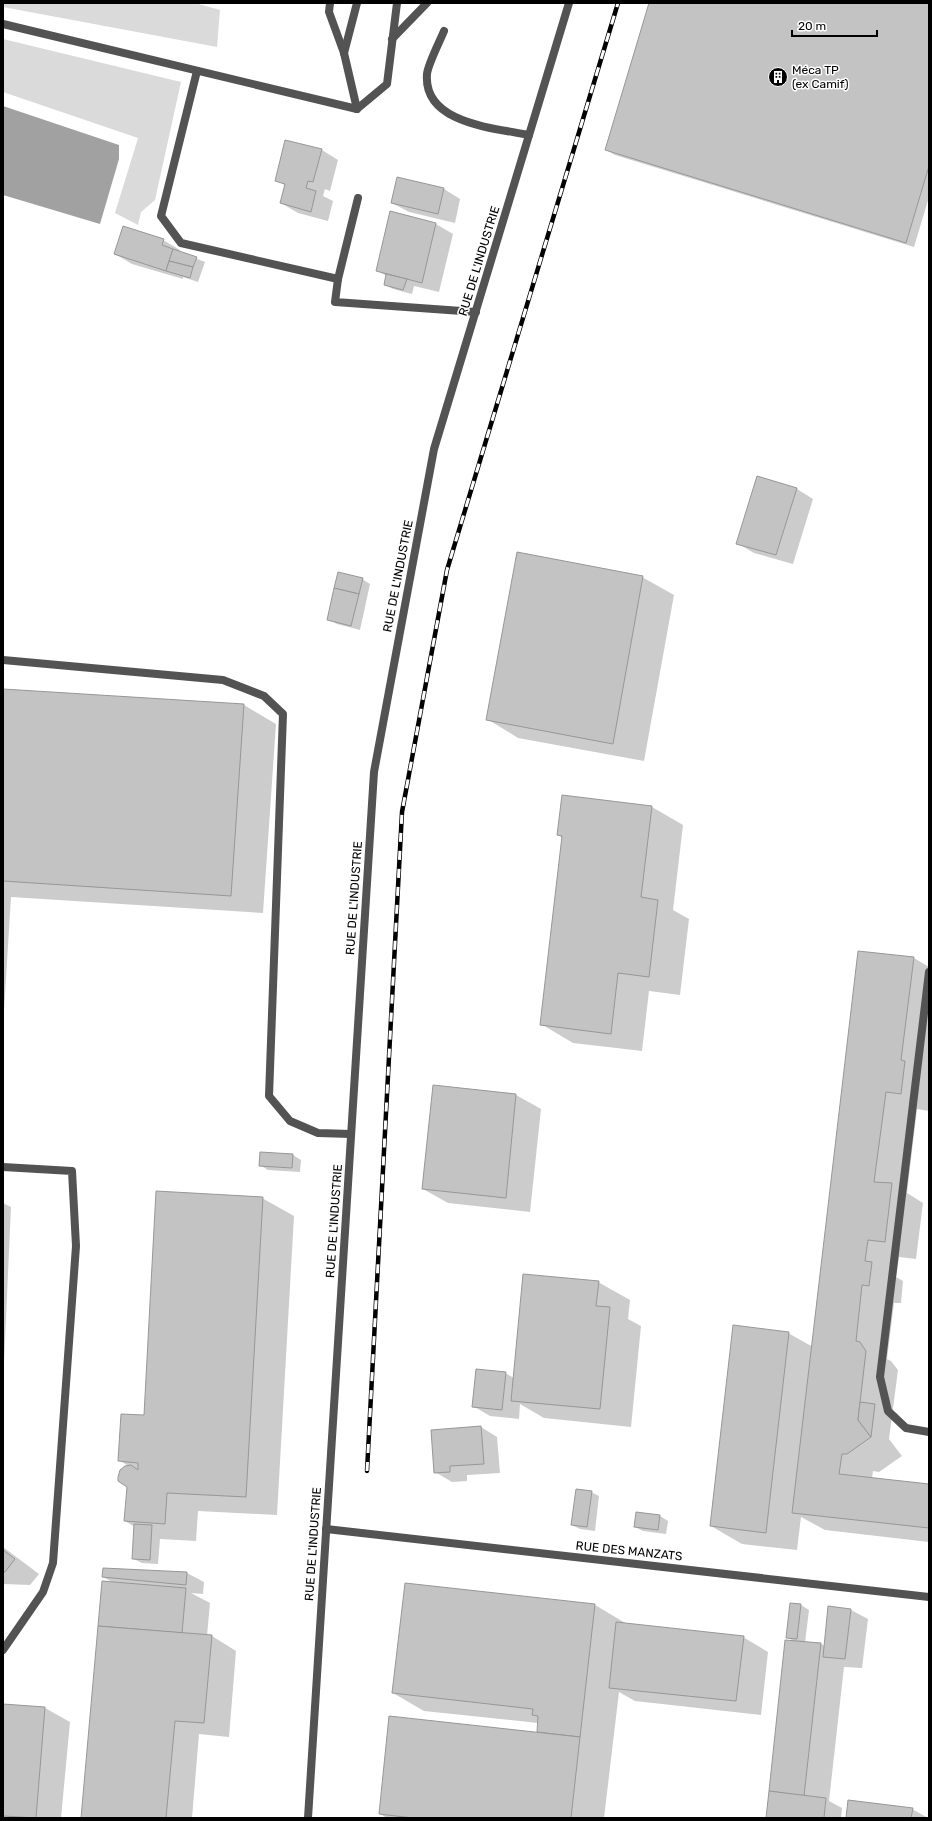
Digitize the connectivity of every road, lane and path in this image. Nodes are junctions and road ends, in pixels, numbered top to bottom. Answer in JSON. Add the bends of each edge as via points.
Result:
{"nodes":[{"id":1,"x":330,"y":3,"type":"edge"},
{"id":2,"x":357,"y":3,"type":"edge"},
{"id":3,"x":396,"y":3,"type":"edge"},
{"id":4,"x":427,"y":3,"type":"edge"},
{"id":5,"x":570,"y":3,"type":"edge"},
{"id":6,"x":3,"y":24,"type":"edge"},
{"id":7,"x":444,"y":31,"type":"dead end"},
{"id":8,"x":392,"y":39,"type":"junction"},
{"id":9,"x":344,"y":52,"type":"junction"},
{"id":10,"x":197,"y":71,"type":"junction"},
{"id":11,"x":357,"y":109,"type":"junction"},
{"id":12,"x":529,"y":135,"type":"junction"},
{"id":13,"x":358,"y":198,"type":"dead end"},
{"id":14,"x":338,"y":280,"type":"junction"},
{"id":15,"x":476,"y":312,"type":"junction"},
{"id":16,"x":3,"y":660,"type":"edge"},
{"id":17,"x":929,"y":972,"type":"edge"},
{"id":18,"x":351,"y":1134,"type":"junction"},
{"id":19,"x":3,"y":1167,"type":"edge"},
{"id":20,"x":929,"y":1432,"type":"edge"},
{"id":21,"x":326,"y":1529,"type":"junction"},
{"id":22,"x":929,"y":1597,"type":"edge"},
{"id":23,"x":3,"y":1650,"type":"edge"},
{"id":24,"x":308,"y":1818,"type":"edge"}],
"edges":[{"from":1,"to":9,"type":"street","via":[[329,12]]},
{"from":2,"to":9,"type":"street"},
{"from":3,"to":8,"type":"street"},
{"from":4,"to":8,"type":"street"},
{"from":5,"to":12,"type":"street","name":"RUE DE L'INDUSTRIE"},
{"from":6,"to":10,"type":"street"},
{"from":7,"to":12,"type":"street","via":[[427,74],[429,93],[439,107],[460,120]]},
{"from":8,"to":11,"type":"street","via":[[387,84]]},
{"from":9,"to":11,"type":"street"},
{"from":10,"to":11,"type":"street"},
{"from":10,"to":14,"type":"street","via":[[161,216],[181,243]]},
{"from":12,"to":15,"type":"street","name":"RUE DE L'INDUSTRIE"},
{"from":13,"to":14,"type":"street"},
{"from":14,"to":15,"type":"street","via":[[335,302]]},
{"from":15,"to":18,"type":"street","name":"RUE DE L'INDUSTRIE","via":[[434,449],[374,772]]},
{"from":16,"to":18,"type":"street","via":[[223,680],[264,696],[283,714],[269,1096],[290,1121],[318,1133]]},
{"from":17,"to":20,"type":"street","via":[[880,1377],[888,1411],[906,1428]]},
{"from":18,"to":21,"type":"street","name":"RUE DE L'INDUSTRIE"},
{"from":19,"to":23,"type":"street","via":[[72,1171],[76,1246],[53,1563],[42,1592]]},
{"from":21,"to":22,"type":"street","name":"RUE DES MANZATS"},
{"from":21,"to":24,"type":"street","name":"RUE DE L'INDUSTRIE"}]}
